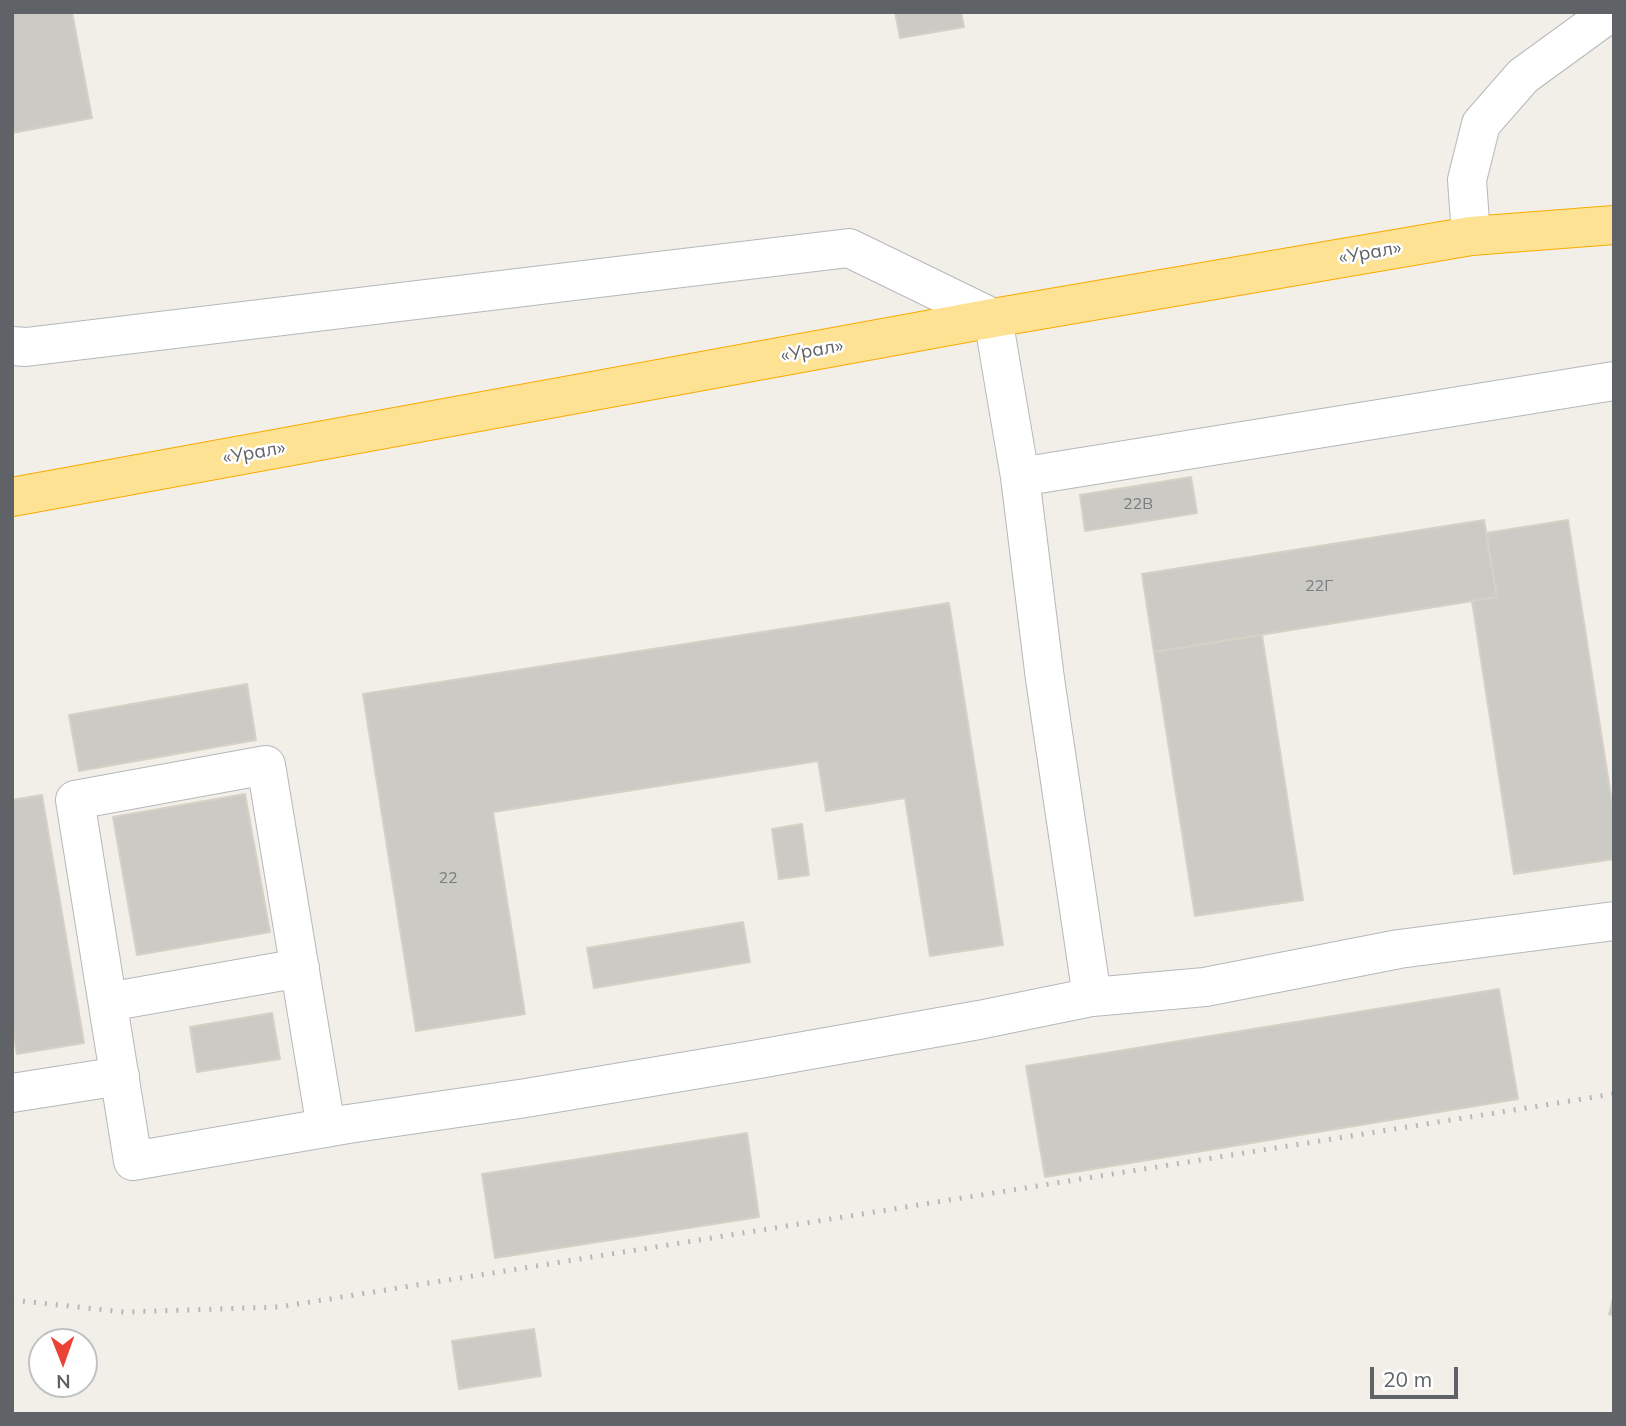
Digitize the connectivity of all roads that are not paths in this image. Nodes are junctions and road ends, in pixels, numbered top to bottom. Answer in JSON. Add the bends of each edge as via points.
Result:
{"nodes":[{"id":1,"x":1611,"y":12,"type":"edge"},
{"id":2,"x":1614,"y":225,"type":"edge"},
{"id":3,"x":1471,"y":236,"type":"junction"},
{"id":4,"x":993,"y":318,"type":"junction"},
{"id":5,"x":12,"y":346,"type":"edge"},
{"id":6,"x":1614,"y":381,"type":"edge"},
{"id":7,"x":1020,"y":477,"type":"junction"},
{"id":8,"x":12,"y":497,"type":"edge"},
{"id":9,"x":1614,"y":921,"type":"edge"},
{"id":10,"x":300,"y":968,"type":"junction"},
{"id":11,"x":1092,"y":997,"type":"junction"},
{"id":12,"x":108,"y":1002,"type":"junction"},
{"id":13,"x":120,"y":1076,"type":"junction"},
{"id":14,"x":12,"y":1093,"type":"edge"},
{"id":15,"x":326,"y":1128,"type":"junction"}],
"edges":[{"from":1,"to":3,"type":"lane","via":[[1523,76],[1481,124],[1467,180]]},
{"from":2,"to":3,"type":"highway","name":"«Урал»"},
{"from":3,"to":4,"type":"highway","name":"«Урал»"},
{"from":4,"to":5,"type":"lane","via":[[849,248]]},
{"from":4,"to":7,"type":"lane"},
{"from":4,"to":8,"type":"highway","name":"«Урал»"},
{"from":6,"to":7,"type":"lane"},
{"from":7,"to":11,"type":"lane"},
{"from":9,"to":11,"type":"lane","via":[[1399,949],[1205,987]]},
{"from":10,"to":12,"type":"lane"},
{"from":10,"to":12,"type":"lane","via":[[266,765],[75,800]]},
{"from":10,"to":15,"type":"lane"},
{"from":11,"to":15,"type":"lane","via":[[740,1062]]},
{"from":12,"to":13,"type":"lane"},
{"from":13,"to":14,"type":"lane"},
{"from":13,"to":15,"type":"lane","via":[[133,1161]]}]}
